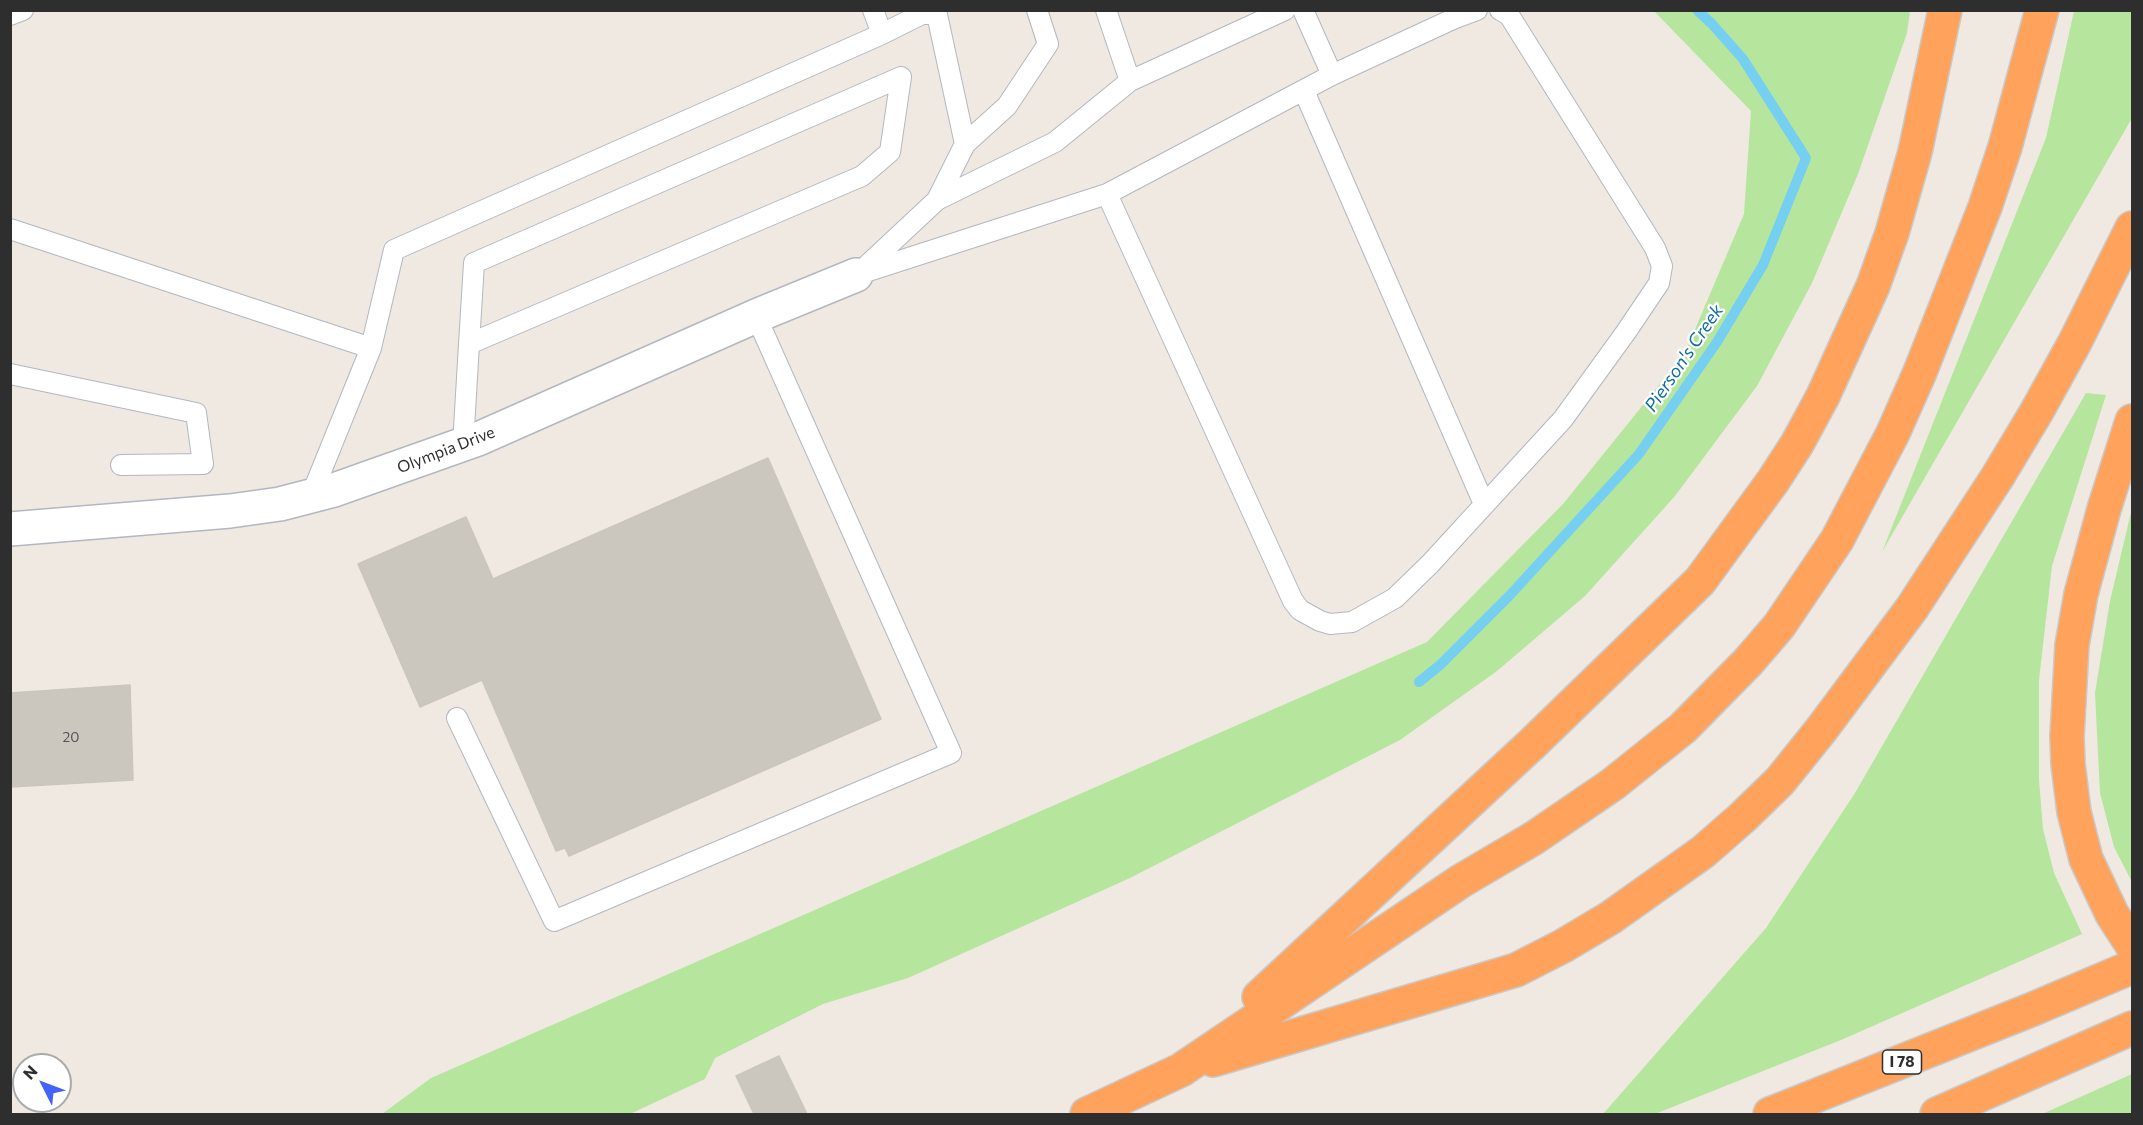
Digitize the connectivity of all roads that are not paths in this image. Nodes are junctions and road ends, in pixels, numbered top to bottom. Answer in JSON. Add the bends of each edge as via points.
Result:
{"nodes":[{"id":1,"x":23,"y":10,"type":"edge"},
{"id":2,"x":873,"y":10,"type":"edge"},
{"id":3,"x":1037,"y":10,"type":"edge"},
{"id":4,"x":1107,"y":10,"type":"edge"},
{"id":5,"x":1285,"y":10,"type":"edge"},
{"id":6,"x":1303,"y":10,"type":"edge"},
{"id":7,"x":1477,"y":10,"type":"edge"},
{"id":8,"x":1500,"y":10,"type":"edge"},
{"id":9,"x":1945,"y":10,"type":"edge"},
{"id":10,"x":2042,"y":10,"type":"edge"},
{"id":11,"x":937,"y":12,"type":"edge"},
{"id":12,"x":10,"y":15,"type":"edge"},
{"id":13,"x":882,"y":34,"type":"junction"},
{"id":14,"x":1332,"y":75,"type":"junction"},
{"id":15,"x":1130,"y":81,"type":"junction"},
{"id":16,"x":1304,"y":91,"type":"junction"},
{"id":17,"x":965,"y":144,"type":"junction"},
{"id":18,"x":1107,"y":194,"type":"junction"},
{"id":19,"x":936,"y":200,"type":"junction"},
{"id":20,"x":2133,"y":228,"type":"edge"},
{"id":21,"x":10,"y":229,"type":"edge"},
{"id":22,"x":856,"y":275,"type":"junction"},
{"id":23,"x":756,"y":316,"type":"junction"},
{"id":24,"x":469,"y":344,"type":"junction"},
{"id":25,"x":371,"y":348,"type":"junction"},
{"id":26,"x":10,"y":374,"type":"edge"},
{"id":27,"x":2133,"y":421,"type":"edge"},
{"id":28,"x":463,"y":445,"type":"junction"},
{"id":29,"x":122,"y":465,"type":"dead end"},
{"id":30,"x":311,"y":496,"type":"junction"},
{"id":31,"x":1484,"y":504,"type":"junction"},
{"id":32,"x":10,"y":529,"type":"edge"},
{"id":33,"x":457,"y":718,"type":"dead end"},
{"id":34,"x":2133,"y":945,"type":"edge"},
{"id":35,"x":2133,"y":967,"type":"edge"},
{"id":36,"x":2133,"y":1028,"type":"edge"},
{"id":37,"x":1181,"y":1070,"type":"junction"},
{"id":38,"x":1087,"y":1114,"type":"edge"},
{"id":39,"x":1770,"y":1114,"type":"edge"},
{"id":40,"x":1937,"y":1114,"type":"edge"}],
"edges":[{"from":1,"to":12,"type":"lane"},
{"from":2,"to":13,"type":"lane"},
{"from":3,"to":17,"type":"lane","via":[[1048,44],[1006,106]]},
{"from":4,"to":15,"type":"lane"},
{"from":5,"to":15,"type":"lane"},
{"from":6,"to":14,"type":"lane"},
{"from":7,"to":14,"type":"lane"},
{"from":8,"to":31,"type":"lane","via":[[1509,15],[1655,248],[1662,266],[1659,283],[1563,419]]},
{"from":9,"to":37,"type":"highway","via":[[1915,152],[1885,254],[1823,396],[1773,481],[1700,581],[1526,750]]},
{"from":10,"to":37,"type":"highway","via":[[1992,187],[1920,372],[1838,540],[1779,626],[1718,695],[1613,784],[1534,838],[1461,881]]},
{"from":11,"to":13,"type":"lane","via":[[922,14]]},
{"from":11,"to":17,"type":"lane"},
{"from":13,"to":25,"type":"lane","via":[[394,250]]},
{"from":14,"to":16,"type":"lane"},
{"from":15,"to":19,"type":"lane","via":[[1055,142]]},
{"from":16,"to":18,"type":"lane"},
{"from":16,"to":31,"type":"lane"},
{"from":17,"to":19,"type":"lane"},
{"from":18,"to":22,"type":"lane"},
{"from":18,"to":31,"type":"lane","via":[[1300,610],[1320,621],[1352,622],[1395,598]]},
{"from":19,"to":22,"type":"lane"},
{"from":20,"to":37,"type":"highway","via":[[2037,411],[1912,608],[1780,781],[1703,852],[1610,918],[1516,970]]},
{"from":21,"to":25,"type":"lane"},
{"from":22,"to":23,"type":"street","name":"Olympia Drive"},
{"from":23,"to":28,"type":"street","name":"Olympia Drive"},
{"from":23,"to":33,"type":"lane","via":[[951,753],[554,921]]},
{"from":24,"to":24,"type":"lane","via":[[862,176],[890,152],[901,77],[474,263]]},
{"from":24,"to":28,"type":"lane"},
{"from":25,"to":30,"type":"lane"},
{"from":26,"to":29,"type":"lane","via":[[196,413],[203,464]]},
{"from":27,"to":34,"type":"highway","via":[[2081,594],[2070,673],[2067,736],[2074,812],[2086,859],[2112,914]]},
{"from":28,"to":30,"type":"street","name":"Olympia Drive"},
{"from":30,"to":32,"type":"street","name":"Olympia Drive","via":[[230,511]]},
{"from":35,"to":39,"type":"highway","number":"I 78"},
{"from":36,"to":40,"type":"highway"},
{"from":37,"to":38,"type":"highway"}]}
